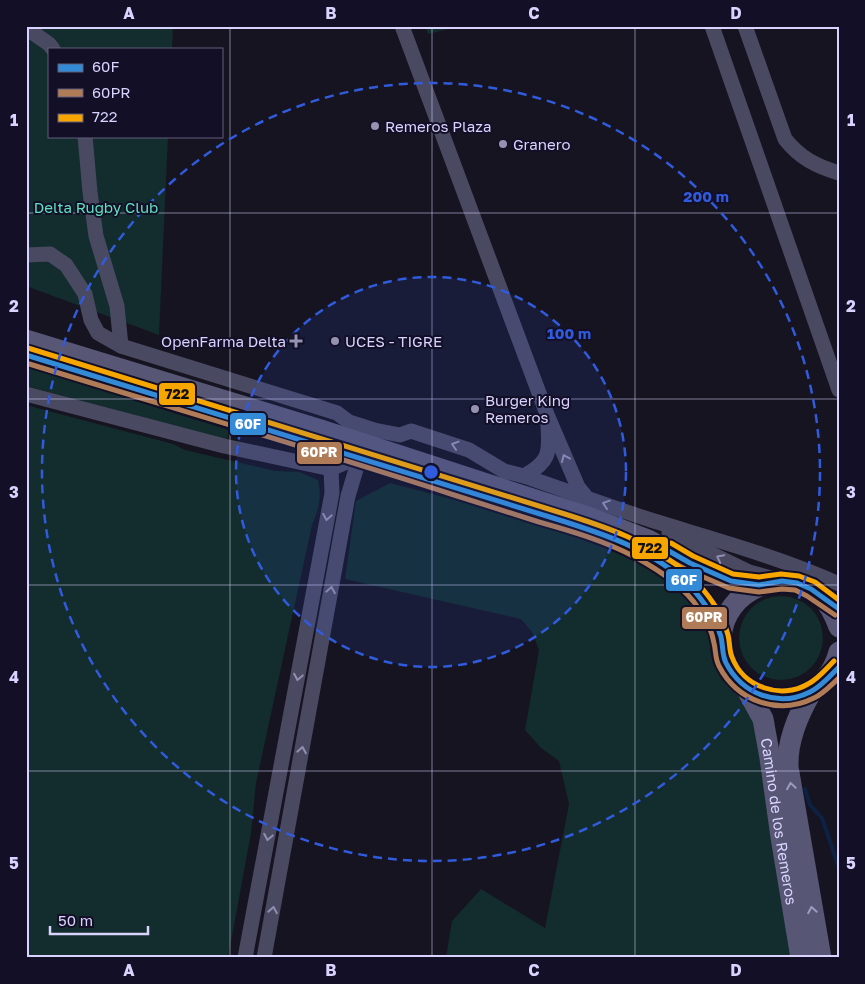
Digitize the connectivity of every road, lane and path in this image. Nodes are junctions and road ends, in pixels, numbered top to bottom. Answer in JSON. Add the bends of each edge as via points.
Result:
{"nodes":[{"id":1,"x":402,"y":26,"type":"edge"},
{"id":2,"x":712,"y":26,"type":"edge"},
{"id":3,"x":745,"y":26,"type":"edge"},
{"id":4,"x":26,"y":28,"type":"edge"},
{"id":5,"x":52,"y":48,"type":"edge"},
{"id":6,"x":85,"y":138,"type":"edge"},
{"id":7,"x":839,"y":173,"type":"edge"},
{"id":8,"x":26,"y":255,"type":"edge"},
{"id":9,"x":26,"y":340,"type":"edge"},
{"id":10,"x":121,"y":346,"type":"junction"},
{"id":11,"x":26,"y":355,"type":"edge"},
{"id":12,"x":839,"y":390,"type":"edge"},
{"id":13,"x":26,"y":394,"type":"edge"},
{"id":14,"x":548,"y":417,"type":"junction"},
{"id":15,"x":349,"y":422,"type":"junction"},
{"id":16,"x":321,"y":430,"type":"junction"},
{"id":17,"x":367,"y":444,"type":"junction"},
{"id":18,"x":331,"y":469,"type":"junction"},
{"id":19,"x":524,"y":476,"type":"junction"},
{"id":20,"x":586,"y":497,"type":"junction"},
{"id":21,"x":652,"y":520,"type":"junction"},
{"id":22,"x":782,"y":581,"type":"junction"},
{"id":23,"x":839,"y":584,"type":"edge"},
{"id":24,"x":759,"y":585,"type":"junction"},
{"id":25,"x":831,"y":603,"type":"edge"},
{"id":26,"x":839,"y":627,"type":"edge"},
{"id":27,"x":721,"y":640,"type":"junction"},
{"id":28,"x":303,"y":647,"type":"junction"},
{"id":29,"x":320,"y":650,"type":"junction"},
{"id":30,"x":839,"y":652,"type":"edge"},
{"id":31,"x":825,"y":679,"type":"edge"},
{"id":32,"x":746,"y":688,"type":"junction"},
{"id":33,"x":250,"y":928,"type":"junction"},
{"id":34,"x":269,"y":931,"type":"junction"},
{"id":35,"x":245,"y":958,"type":"edge"},
{"id":36,"x":264,"y":958,"type":"edge"},
{"id":37,"x":801,"y":958,"type":"edge"},
{"id":38,"x":821,"y":958,"type":"edge"}],
"edges":[{"from":1,"to":14,"type":"street"},
{"from":2,"to":12,"type":"street"},
{"from":3,"to":7,"type":"street","via":[[785,140],[818,167]]},
{"from":4,"to":5,"type":"street"},
{"from":6,"to":10,"type":"street","via":[[96,236],[117,306]]},
{"from":8,"to":10,"type":"street","via":[[50,254],[66,265],[85,294],[91,320],[98,333]]},
{"from":9,"to":16,"type":"main road"},
{"from":10,"to":15,"type":"street","via":[[336,413]]},
{"from":11,"to":17,"type":"main road","via":[[282,434]]},
{"from":13,"to":18,"type":"street","via":[[224,446]]},
{"from":14,"to":19,"type":"street","via":[[546,458]]},
{"from":20,"to":14,"type":"street","one_way":true,"via":[[578,487]]},
{"from":15,"to":16,"type":"street"},
{"from":15,"to":17,"type":"street"},
{"from":16,"to":17,"type":"main road"},
{"from":17,"to":18,"type":"street"},
{"from":19,"to":17,"type":"street","one_way":true,"via":[[504,470],[469,450],[412,431]]},
{"from":17,"to":24,"type":"main road","via":[[591,518],[648,540],[731,582]]},
{"from":17,"to":27,"type":"main road","via":[[627,544],[666,566],[684,581],[702,600],[715,621]]},
{"from":29,"to":17,"type":"street","one_way":true,"via":[[348,496]]},
{"from":18,"to":28,"type":"street","one_way":true,"via":[[332,492]]},
{"from":19,"to":20,"type":"street"},
{"from":21,"to":20,"type":"street","one_way":true},
{"from":22,"to":21,"type":"street","one_way":true,"via":[[733,565],[667,532]]},
{"from":21,"to":23,"type":"street","via":[[810,570]]},
{"from":22,"to":24,"type":"main road"},
{"from":22,"to":25,"type":"main road","via":[[804,586]]},
{"from":24,"to":27,"type":"main road","via":[[732,606],[724,622]]},
{"from":25,"to":26,"type":"main road"},
{"from":27,"to":32,"type":"main road","via":[[724,658],[732,675]]},
{"from":28,"to":29,"type":"street"},
{"from":28,"to":33,"type":"street","one_way":true},
{"from":34,"to":29,"type":"street","one_way":true},
{"from":30,"to":31,"type":"main road","name":"Camino de los Remeros"},
{"from":31,"to":32,"type":"main road","via":[[796,698],[778,700]]},
{"from":38,"to":31,"type":"main road","name":"Camino de los Remeros","one_way":true,"via":[[788,753],[804,704]]},
{"from":32,"to":37,"type":"main road","name":"Camino de los Remeros","via":[[763,720]]},
{"from":33,"to":34,"type":"street"},
{"from":33,"to":35,"type":"street"},
{"from":34,"to":36,"type":"street"}]}
